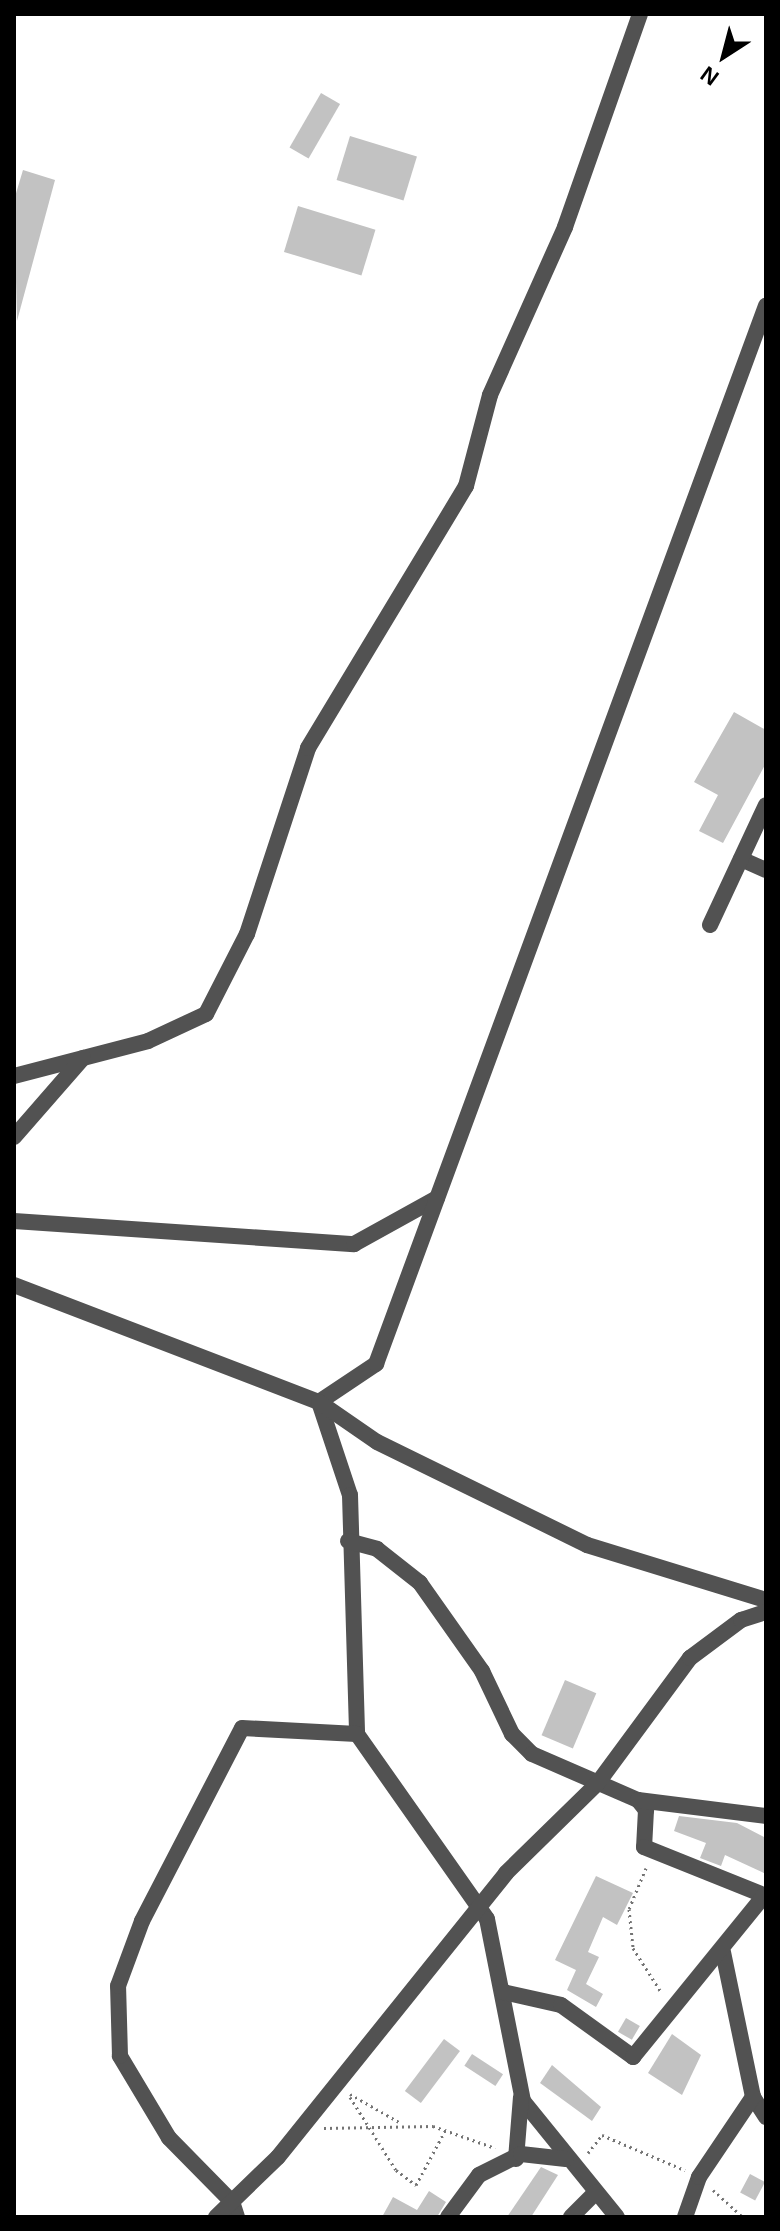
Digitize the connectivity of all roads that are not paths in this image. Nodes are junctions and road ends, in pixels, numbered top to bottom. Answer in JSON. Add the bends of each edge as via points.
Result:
{"nodes":[{"id":1,"x":640,"y":14,"type":"edge"},
{"id":2,"x":766,"y":306,"type":"edge"},
{"id":3,"x":766,"y":805,"type":"edge"},
{"id":4,"x":741,"y":859,"type":"junction"},
{"id":5,"x":766,"y":870,"type":"edge"},
{"id":6,"x":710,"y":925,"type":"dead end"},
{"id":7,"x":83,"y":1058,"type":"junction"},
{"id":8,"x":14,"y":1076,"type":"edge"},
{"id":9,"x":14,"y":1137,"type":"edge"},
{"id":10,"x":437,"y":1198,"type":"junction"},
{"id":11,"x":14,"y":1221,"type":"edge"},
{"id":12,"x":14,"y":1285,"type":"edge"},
{"id":13,"x":319,"y":1402,"type":"junction"},
{"id":14,"x":348,"y":1541,"type":"junction"},
{"id":15,"x":766,"y":1600,"type":"edge"},
{"id":16,"x":766,"y":1612,"type":"edge"},
{"id":17,"x":357,"y":1734,"type":"junction"},
{"id":18,"x":597,"y":1784,"type":"junction"},
{"id":19,"x":638,"y":1800,"type":"junction"},
{"id":20,"x":766,"y":1816,"type":"edge"},
{"id":21,"x":765,"y":1896,"type":"edge"},
{"id":22,"x":479,"y":1904,"type":"junction"},
{"id":23,"x":723,"y":1952,"type":"junction"},
{"id":24,"x":503,"y":1992,"type":"junction"},
{"id":25,"x":520,"y":2091,"type":"junction"},
{"id":26,"x":753,"y":2097,"type":"junction"},
{"id":27,"x":766,"y":2117,"type":"edge"},
{"id":28,"x":516,"y":2159,"type":"junction"},
{"id":29,"x":566,"y":2159,"type":"junction"},
{"id":30,"x":596,"y":2192,"type":"junction"},
{"id":31,"x":234,"y":2210,"type":"edge"},
{"id":32,"x":216,"y":2217,"type":"edge"},
{"id":33,"x":448,"y":2217,"type":"edge"},
{"id":34,"x":571,"y":2217,"type":"edge"},
{"id":35,"x":617,"y":2217,"type":"edge"},
{"id":36,"x":685,"y":2217,"type":"edge"}],
"edges":[{"from":1,"to":7,"type":"street","via":[[565,227],[490,395],[466,486],[308,748],[247,934],[206,1014],[148,1041]]},
{"from":2,"to":10,"type":"street"},
{"from":3,"to":4,"type":"street"},
{"from":4,"to":5,"type":"street"},
{"from":4,"to":6,"type":"street"},
{"from":7,"to":8,"type":"street"},
{"from":7,"to":9,"type":"street"},
{"from":10,"to":11,"type":"street","via":[[354,1244]]},
{"from":10,"to":13,"type":"street","via":[[376,1364]]},
{"from":12,"to":13,"type":"street"},
{"from":13,"to":14,"type":"street","via":[[350,1495]]},
{"from":13,"to":15,"type":"street","via":[[377,1442],[587,1545]]},
{"from":14,"to":17,"type":"street"},
{"from":14,"to":18,"type":"street","via":[[377,1549],[420,1583],[482,1671],[512,1734],[532,1754]]},
{"from":16,"to":18,"type":"street","via":[[741,1620],[690,1658]]},
{"from":17,"to":22,"type":"street","via":[[387,1786]]},
{"from":17,"to":31,"type":"street","via":[[242,1728],[142,1921],[118,1986],[120,2056],[169,2138]]},
{"from":18,"to":19,"type":"street"},
{"from":18,"to":22,"type":"street"},
{"from":19,"to":20,"type":"street"},
{"from":19,"to":21,"type":"street","via":[[646,1810],[644,1847]]},
{"from":21,"to":23,"type":"street"},
{"from":22,"to":24,"type":"street"},
{"from":22,"to":31,"type":"street"},
{"from":23,"to":24,"type":"street","via":[[633,2057],[561,2005]]},
{"from":23,"to":26,"type":"street"},
{"from":24,"to":25,"type":"street"},
{"from":25,"to":28,"type":"street"},
{"from":25,"to":29,"type":"street"},
{"from":26,"to":27,"type":"street"},
{"from":26,"to":36,"type":"street","via":[[699,2177]]},
{"from":28,"to":29,"type":"street"},
{"from":28,"to":33,"type":"street","via":[[479,2175]]},
{"from":29,"to":30,"type":"street"},
{"from":30,"to":34,"type":"street"},
{"from":30,"to":35,"type":"street"},
{"from":31,"to":32,"type":"street"}]}
